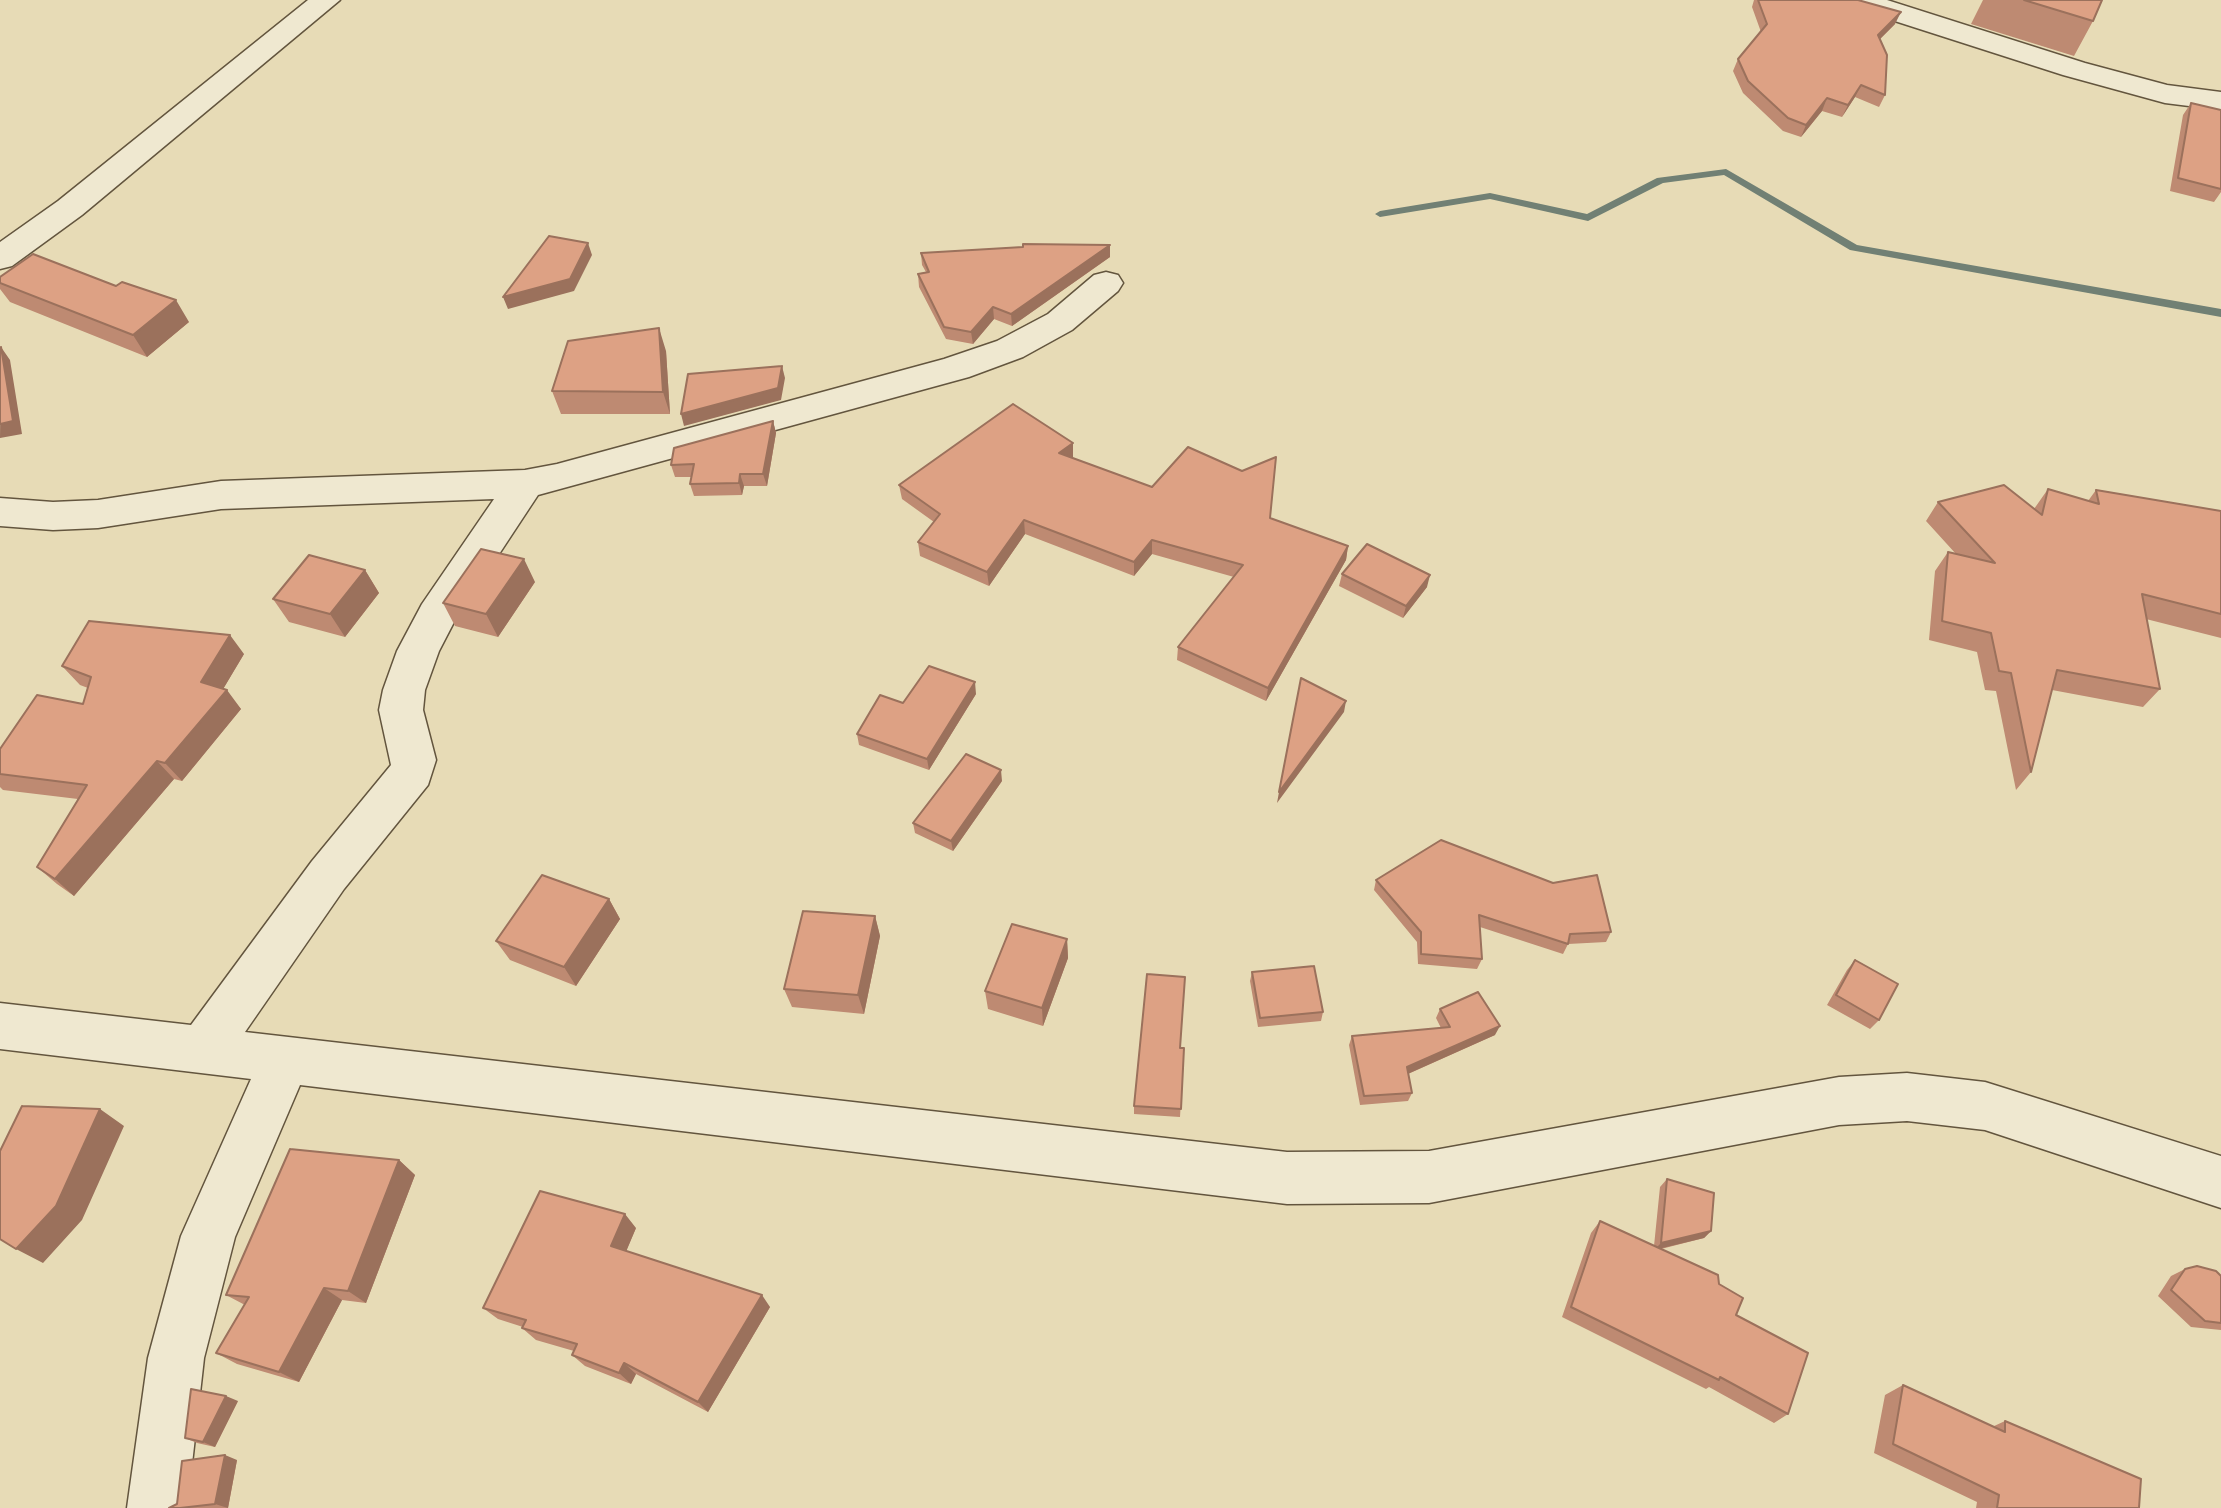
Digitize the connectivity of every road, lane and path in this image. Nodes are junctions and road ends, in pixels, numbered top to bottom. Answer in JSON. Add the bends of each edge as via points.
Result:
{"nodes":[{"id":1,"x":326,"y":0,"type":"edge"},
{"id":2,"x":1858,"y":0,"type":"edge"},
{"id":3,"x":2221,"y":101,"type":"edge"},
{"id":4,"x":0,"y":258,"type":"edge"},
{"id":5,"x":1106,"y":283,"type":"dead end"},
{"id":6,"x":525,"y":484,"type":"junction"},
{"id":7,"x":0,"y":512,"type":"edge"},
{"id":8,"x":0,"y":1026,"type":"edge"},
{"id":9,"x":203,"y":1050,"type":"junction"},
{"id":10,"x":285,"y":1060,"type":"junction"},
{"id":11,"x":2221,"y":1182,"type":"edge"},
{"id":12,"x":157,"y":1508,"type":"edge"}],
"edges":[{"from":1,"to":4,"type":"street","via":[[70,208]]},
{"from":2,"to":3,"type":"street","via":[[2089,73],[2165,94]]},
{"from":5,"to":6,"type":"street","via":[[1060,322],[1010,349],[956,368]]},
{"from":6,"to":7,"type":"street","via":[[221,495],[98,514]]},
{"from":6,"to":9,"type":"street","via":[[418,651],[401,710],[414,760],[412,772],[328,875]]},
{"from":8,"to":9,"type":"street"},
{"from":9,"to":10,"type":"street"},
{"from":10,"to":11,"type":"street","via":[[1287,1178],[1429,1177],[1839,1101],[1907,1097],[1985,1106]]},
{"from":10,"to":12,"type":"street","via":[[208,1236],[176,1358]]}]}
